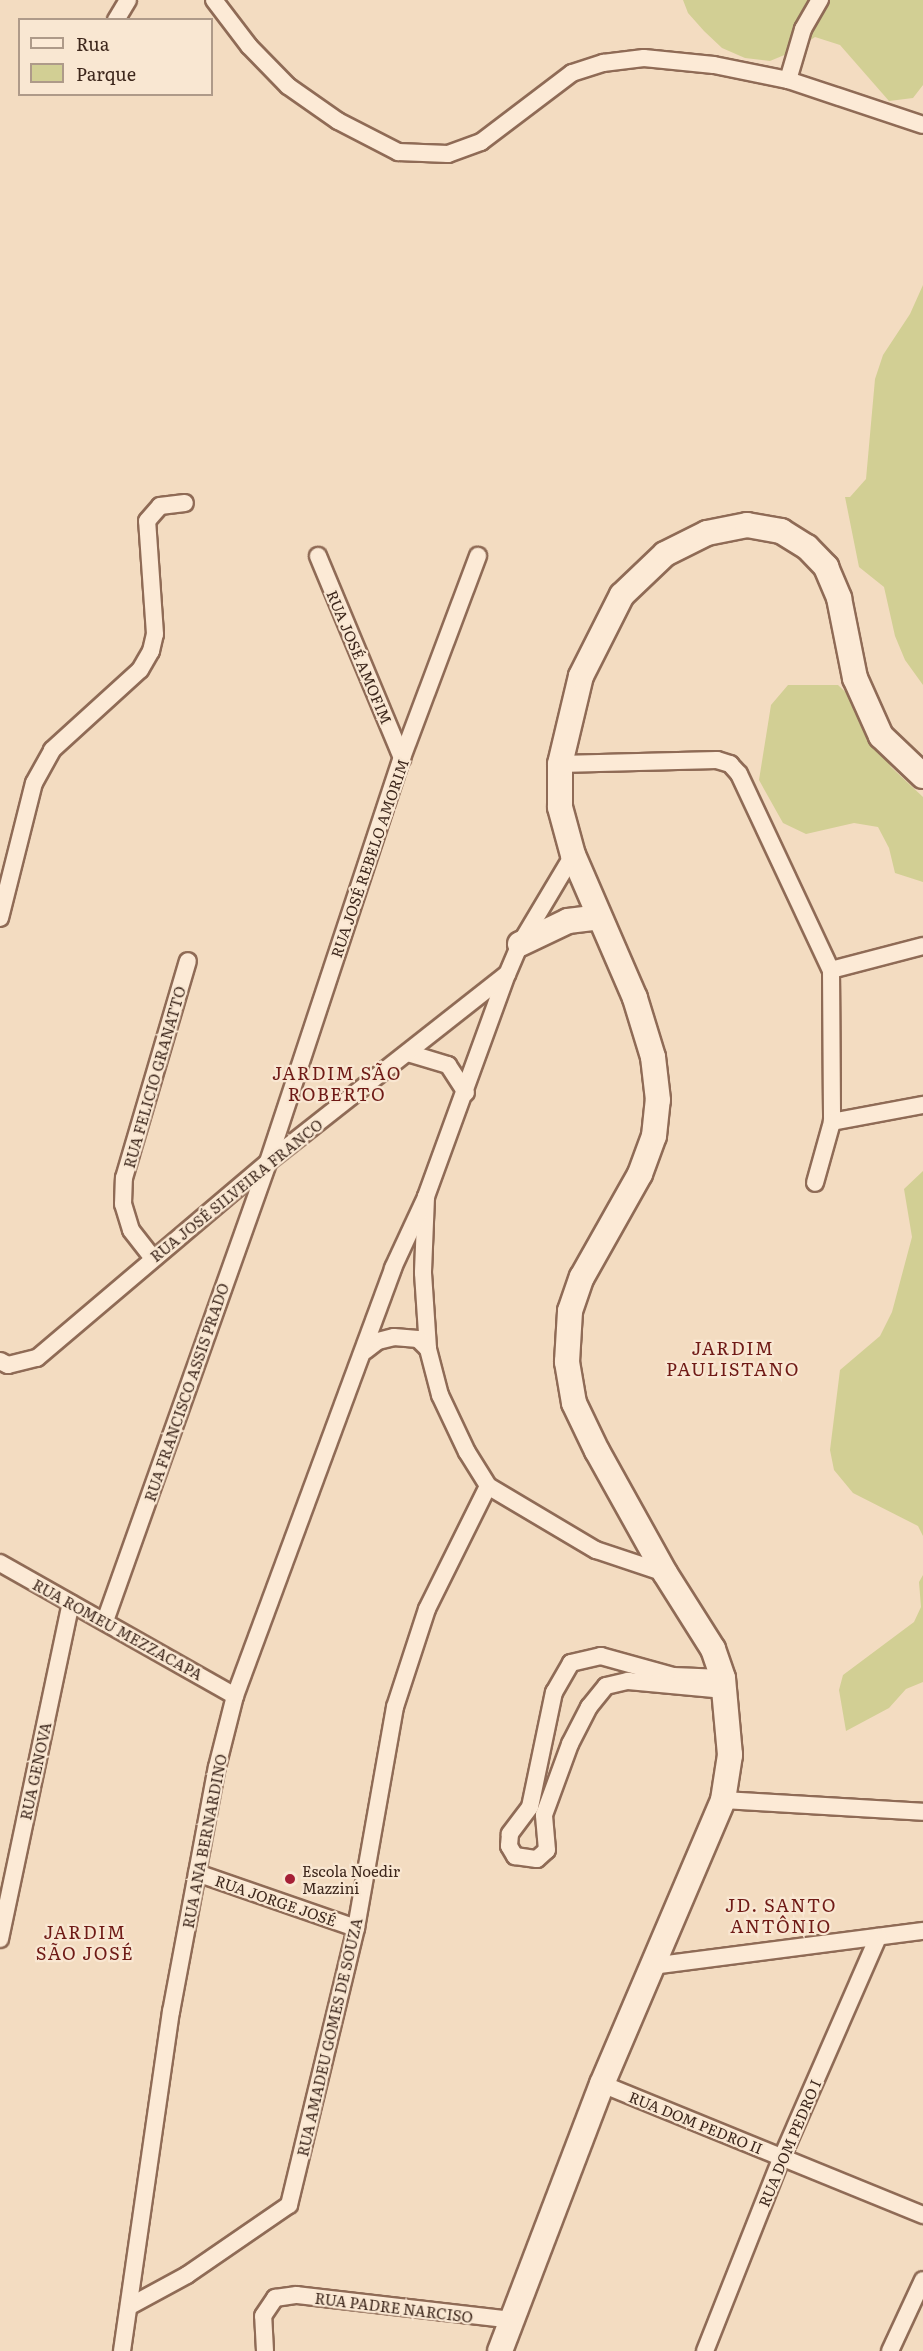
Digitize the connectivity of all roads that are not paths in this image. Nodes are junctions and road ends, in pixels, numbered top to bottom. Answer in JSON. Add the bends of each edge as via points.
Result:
{"nodes":[{"id":1,"x":128,"y":0,"type":"edge"},
{"id":2,"x":214,"y":0,"type":"edge"},
{"id":3,"x":820,"y":0,"type":"edge"},
{"id":4,"x":117,"y":18,"type":"edge"},
{"id":5,"x":788,"y":80,"type":"junction"},
{"id":6,"x":923,"y":124,"type":"edge"},
{"id":7,"x":185,"y":503,"type":"dead end"},
{"id":8,"x":318,"y":556,"type":"dead end"},
{"id":9,"x":478,"y":556,"type":"dead end"},
{"id":10,"x":402,"y":758,"type":"junction"},
{"id":11,"x":560,"y":764,"type":"junction"},
{"id":12,"x":923,"y":776,"type":"edge"},
{"id":13,"x":573,"y":855,"type":"junction"},
{"id":14,"x":599,"y":917,"type":"junction"},
{"id":15,"x":0,"y":918,"type":"edge"},
{"id":16,"x":520,"y":944,"type":"junction"},
{"id":17,"x":923,"y":946,"type":"edge"},
{"id":18,"x":188,"y":961,"type":"dead end"},
{"id":19,"x":831,"y":969,"type":"junction"},
{"id":20,"x":507,"y":974,"type":"junction"},
{"id":21,"x":408,"y":1053,"type":"junction"},
{"id":22,"x":466,"y":1093,"type":"junction"},
{"id":23,"x":923,"y":1105,"type":"edge"},
{"id":24,"x":832,"y":1122,"type":"junction"},
{"id":25,"x":268,"y":1162,"type":"junction"},
{"id":26,"x":815,"y":1183,"type":"dead end"},
{"id":27,"x":426,"y":1197,"type":"junction"},
{"id":28,"x":152,"y":1257,"type":"junction"},
{"id":29,"x":393,"y":1268,"type":"junction"},
{"id":30,"x":423,"y":1273,"type":"junction"},
{"id":31,"x":428,"y":1349,"type":"junction"},
{"id":32,"x":365,"y":1351,"type":"junction"},
{"id":33,"x":0,"y":1361,"type":"edge"},
{"id":34,"x":488,"y":1486,"type":"junction"},
{"id":35,"x":0,"y":1563,"type":"edge"},
{"id":36,"x":665,"y":1573,"type":"junction"},
{"id":37,"x":71,"y":1603,"type":"junction"},
{"id":38,"x":105,"y":1622,"type":"junction"},
{"id":39,"x":601,"y":1656,"type":"junction"},
{"id":40,"x":724,"y":1684,"type":"junction"},
{"id":41,"x":606,"y":1686,"type":"junction"},
{"id":42,"x":235,"y":1696,"type":"junction"},
{"id":43,"x":723,"y":1800,"type":"junction"},
{"id":44,"x":923,"y":1812,"type":"edge"},
{"id":45,"x":197,"y":1873,"type":"junction"},
{"id":46,"x":356,"y":1928,"type":"junction"},
{"id":47,"x":923,"y":1931,"type":"edge"},
{"id":48,"x":878,"y":1937,"type":"junction"},
{"id":49,"x":0,"y":1939,"type":"edge"},
{"id":50,"x":652,"y":1966,"type":"junction"},
{"id":51,"x":602,"y":2084,"type":"junction"},
{"id":52,"x":782,"y":2157,"type":"junction"},
{"id":53,"x":923,"y":2215,"type":"edge"},
{"id":54,"x":923,"y":2280,"type":"edge"},
{"id":55,"x":130,"y":2306,"type":"junction"},
{"id":56,"x":513,"y":2320,"type":"junction"},
{"id":57,"x":122,"y":2351,"type":"edge"},
{"id":58,"x":265,"y":2351,"type":"edge"},
{"id":59,"x":500,"y":2351,"type":"edge"},
{"id":60,"x":705,"y":2351,"type":"edge"},
{"id":61,"x":890,"y":2351,"type":"edge"}],
"edges":[{"from":1,"to":4,"type":"street"},
{"from":2,"to":5,"type":"street","via":[[249,46],[288,86],[338,121],[398,152],[424,156],[448,154],[481,142],[572,74],[603,63],[644,58]]},
{"from":3,"to":5,"type":"street","via":[[803,29]]},
{"from":5,"to":6,"type":"street"},
{"from":7,"to":15,"type":"street","via":[[160,506],[147,521],[155,634],[151,651],[140,670],[51,750],[34,783]]},
{"from":8,"to":10,"type":"street","name":"RUA JOSÉ AMOFIM"},
{"from":9,"to":10,"type":"street","name":"RUA JOSÉ REBELO AMORIM"},
{"from":10,"to":25,"type":"street","name":"RUA JOSÉ REBELO AMORIM"},
{"from":11,"to":12,"type":"street","via":[[580,676],[622,595],[665,554],[707,533],[747,525],[781,531],[807,546],[826,567],[839,598],[855,678],[881,736]]},
{"from":11,"to":13,"type":"street","via":[[560,807]]},
{"from":11,"to":19,"type":"street","via":[[717,760],[730,764],[739,774]]},
{"from":13,"to":14,"type":"street"},
{"from":13,"to":16,"type":"street"},
{"from":14,"to":16,"type":"street","via":[[568,921]]},
{"from":14,"to":36,"type":"street","via":[[635,998],[653,1057],[658,1100],[654,1136],[640,1174],[579,1285],[570,1311],[567,1362],[574,1403]]},
{"from":16,"to":20,"type":"street"},
{"from":17,"to":19,"type":"street"},
{"from":18,"to":28,"type":"street","name":"RUA FELICIO GRANATTO","via":[[124,1178],[123,1204],[131,1230]]},
{"from":19,"to":24,"type":"street"},
{"from":20,"to":21,"type":"street","name":"RUA JOSÉ SILVEIRA FRANCO"},
{"from":20,"to":22,"type":"street"},
{"from":21,"to":22,"type":"street","via":[[448,1065]]},
{"from":21,"to":25,"type":"street","name":"RUA JOSÉ SILVEIRA FRANCO"},
{"from":22,"to":27,"type":"street"},
{"from":23,"to":24,"type":"street"},
{"from":24,"to":26,"type":"street"},
{"from":25,"to":28,"type":"street","name":"RUA JOSÉ SILVEIRA FRANCO"},
{"from":25,"to":38,"type":"street","name":"RUA FRANCISCO ASSIS PRADO"},
{"from":27,"to":29,"type":"street","name":"RUA ANA BERNARDINO"},
{"from":27,"to":30,"type":"street"},
{"from":28,"to":33,"type":"street","name":"RUA JOSÉ SILVEIRA FRANCO","via":[[37,1358],[8,1365]]},
{"from":29,"to":30,"type":"street","via":[[414,1267]]},
{"from":29,"to":32,"type":"street","name":"RUA ANA BERNARDINO"},
{"from":30,"to":31,"type":"street"},
{"from":31,"to":32,"type":"street","via":[[418,1339],[394,1337],[378,1341]]},
{"from":31,"to":34,"type":"street","via":[[440,1395],[466,1452]]},
{"from":32,"to":42,"type":"street","name":"RUA ANA BERNARDINO"},
{"from":34,"to":36,"type":"street","via":[[596,1550]]},
{"from":34,"to":46,"type":"street","name":"RUA AMADEU GOMES DE SOUZA","via":[[427,1609],[395,1707]]},
{"from":35,"to":37,"type":"street","name":"RUA ROMEU MEZZACAPA"},
{"from":36,"to":40,"type":"street","via":[[697,1618]]},
{"from":37,"to":38,"type":"street","name":"RUA ROMEU MEZZACAPA"},
{"from":37,"to":49,"type":"street","name":"RUA GENOVA"},
{"from":38,"to":42,"type":"street","name":"RUA ROMEU MEZZACAPA"},
{"from":39,"to":40,"type":"street","via":[[673,1676]]},
{"from":39,"to":41,"type":"street","via":[[608,1670]]},
{"from":39,"to":41,"type":"street","via":[[571,1663],[560,1677],[530,1807],[510,1834],[509,1846],[515,1856],[537,1860],[547,1850],[544,1815],[570,1744],[592,1701]]},
{"from":40,"to":41,"type":"street","via":[[628,1681]]},
{"from":40,"to":43,"type":"street","via":[[730,1755]]},
{"from":42,"to":45,"type":"street","name":"RUA ANA BERNARDINO"},
{"from":43,"to":44,"type":"street"},
{"from":43,"to":50,"type":"street"},
{"from":45,"to":46,"type":"street","name":"RUA JORGE JOSÉ"},
{"from":45,"to":55,"type":"street","name":"RUA ANA BERNARDINO","via":[[171,2012]]},
{"from":46,"to":55,"type":"street","name":"RUA AMADEU GOMES DE SOUZA","via":[[289,2205],[187,2275]]},
{"from":47,"to":48,"type":"street"},
{"from":48,"to":50,"type":"street"},
{"from":48,"to":52,"type":"street","name":"RUA DOM PEDRO I"},
{"from":50,"to":51,"type":"street"},
{"from":51,"to":52,"type":"street","name":"RUA DOM PEDRO II"},
{"from":51,"to":56,"type":"street"},
{"from":52,"to":53,"type":"street","name":"RUA DOM PEDRO II"},
{"from":52,"to":60,"type":"street","name":"RUA DOM PEDRO I"},
{"from":54,"to":61,"type":"street"},
{"from":55,"to":57,"type":"street","name":"RUA ANA BERNARDINO"},
{"from":56,"to":58,"type":"street","name":"RUA PADRE NARCISO","via":[[297,2295],[275,2298],[263,2316]]},
{"from":56,"to":59,"type":"street"}]}
